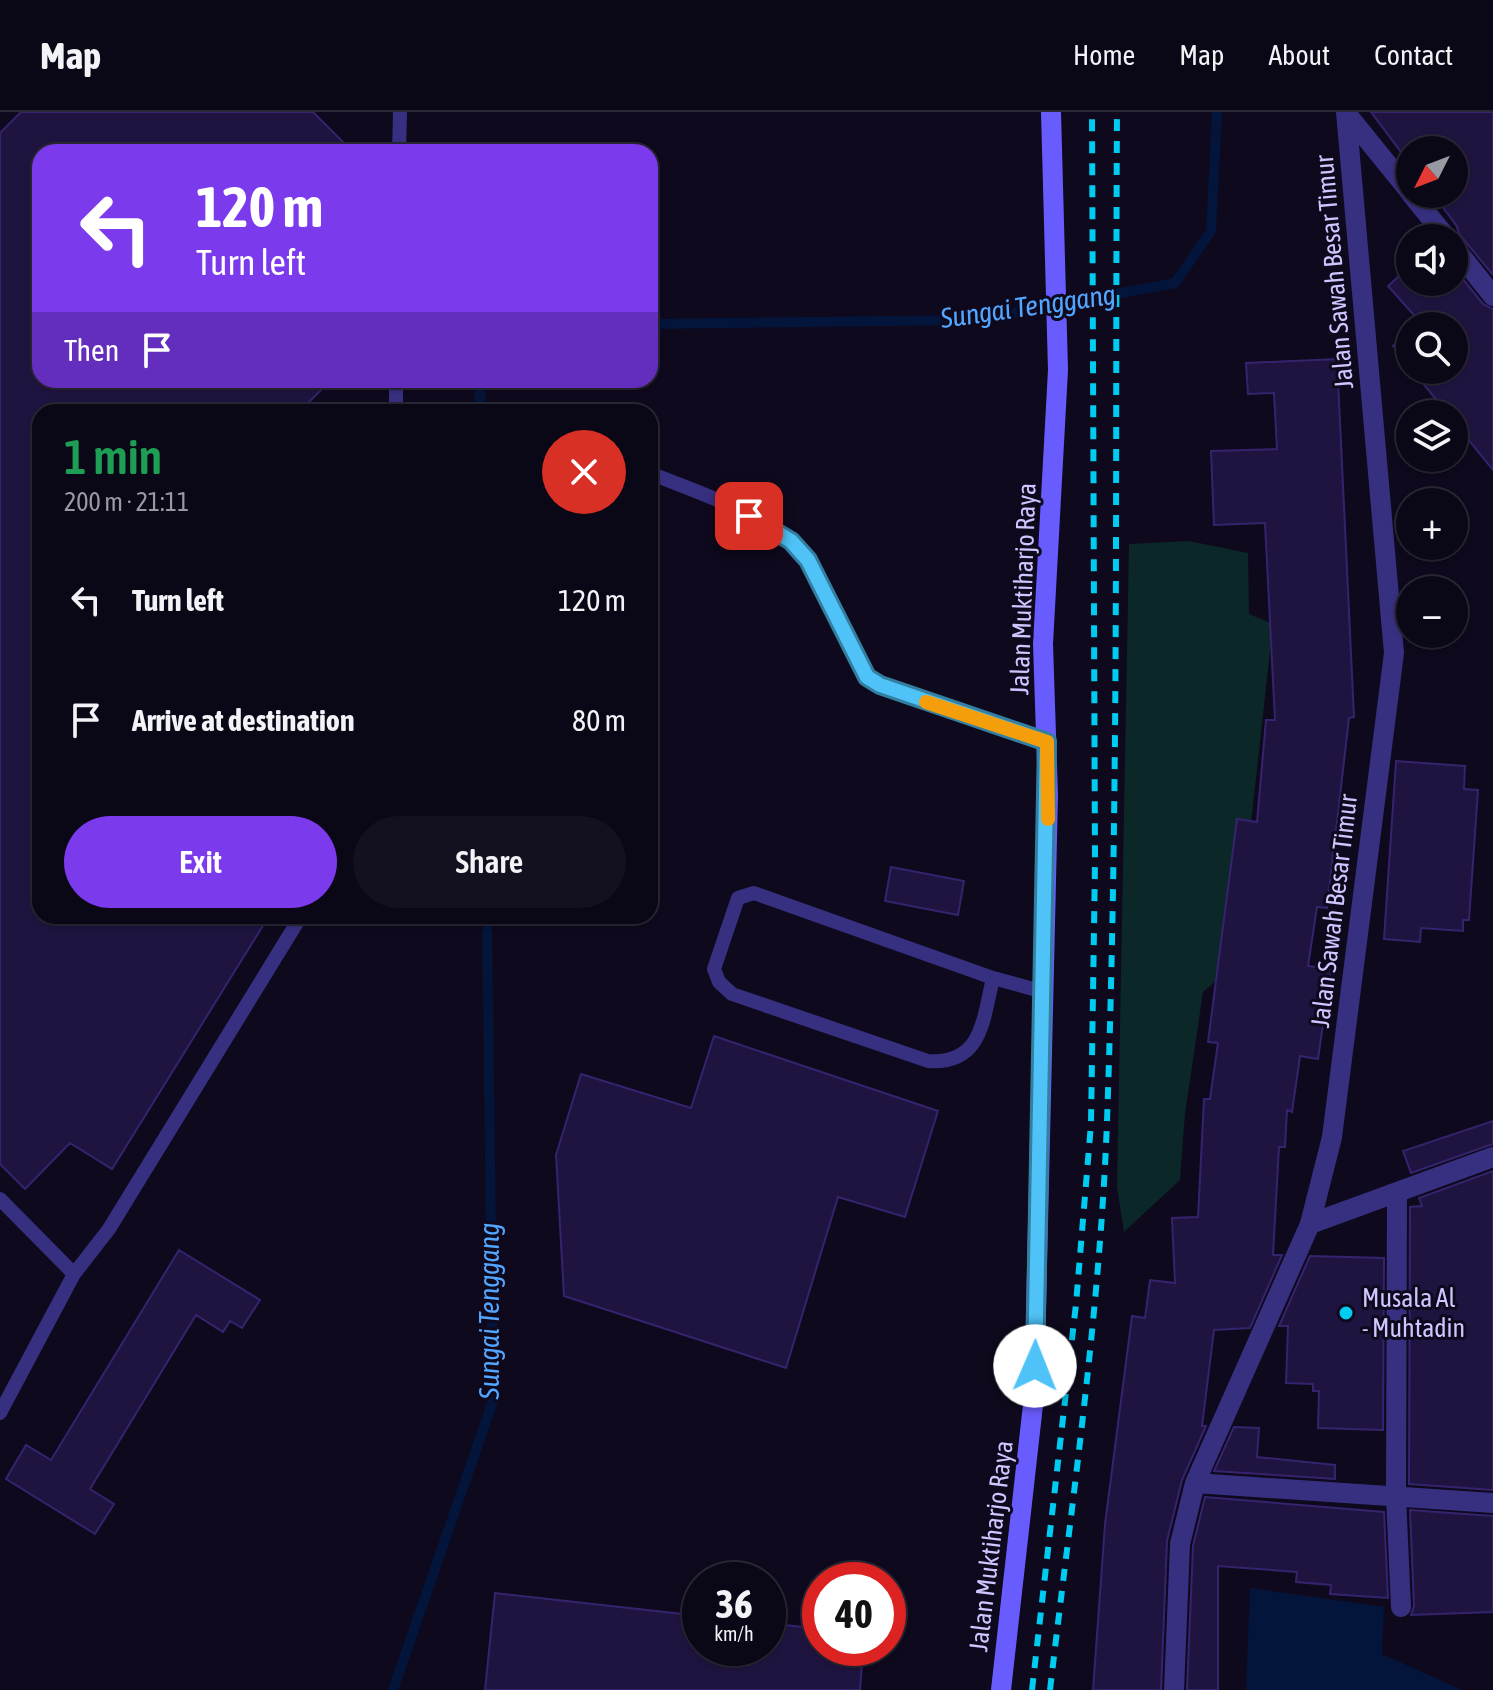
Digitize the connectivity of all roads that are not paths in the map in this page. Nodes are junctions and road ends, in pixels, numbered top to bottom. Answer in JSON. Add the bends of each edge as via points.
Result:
{"nodes":[{"id":1,"x":400,"y":112,"type":"edge"},
{"id":2,"x":1051,"y":112,"type":"edge"},
{"id":3,"x":1346,"y":112,"type":"edge"},
{"id":4,"x":399,"y":144,"type":"edge"},
{"id":5,"x":1396,"y":174,"type":"edge"},
{"id":6,"x":1423,"y":208,"type":"edge"},
{"id":7,"x":1436,"y":224,"type":"edge"},
{"id":8,"x":1468,"y":265,"type":"edge"},
{"id":9,"x":1493,"y":296,"type":"edge"},
{"id":10,"x":658,"y":476,"type":"edge"},
{"id":11,"x":1047,"y":742,"type":"junction"},
{"id":12,"x":296,"y":924,"type":"edge"},
{"id":13,"x":993,"y":978,"type":"junction"},
{"id":14,"x":1044,"y":992,"type":"junction"},
{"id":15,"x":1493,"y":1157,"type":"edge"},
{"id":16,"x":1397,"y":1192,"type":"junction"},
{"id":17,"x":0,"y":1199,"type":"edge"},
{"id":18,"x":1310,"y":1224,"type":"junction"},
{"id":19,"x":74,"y":1274,"type":"junction"},
{"id":20,"x":0,"y":1413,"type":"edge"},
{"id":21,"x":1195,"y":1483,"type":"junction"},
{"id":22,"x":1396,"y":1497,"type":"junction"},
{"id":23,"x":1493,"y":1503,"type":"edge"},
{"id":24,"x":1401,"y":1607,"type":"dead end"},
{"id":25,"x":1001,"y":1690,"type":"edge"},
{"id":26,"x":1174,"y":1690,"type":"edge"}],
"edges":[{"from":1,"to":4,"type":"lane"},
{"from":2,"to":11,"type":"street","name":"Jalan Muktiharjo Raya","via":[[1058,370],[1043,644]]},
{"from":3,"to":5,"type":"street"},
{"from":3,"to":18,"type":"street","name":"Jalan Sawah Besar Timur","via":[[1394,653],[1332,1137]]},
{"from":6,"to":7,"type":"street"},
{"from":8,"to":9,"type":"street"},
{"from":10,"to":11,"type":"lane","via":[[749,516],[791,541],[808,560],[867,677]]},
{"from":11,"to":14,"type":"street","name":"Jalan Muktiharjo Raya"},
{"from":12,"to":19,"type":"lane","via":[[109,1229]]},
{"from":13,"to":13,"type":"lane","via":[[754,893],[738,898],[714,969],[732,994],[928,1061],[949,1062],[965,1053],[979,1034]]},
{"from":13,"to":14,"type":"lane"},
{"from":14,"to":25,"type":"street","name":"Jalan Muktiharjo Raya","via":[[1034,1396]]},
{"from":15,"to":16,"type":"street"},
{"from":16,"to":18,"type":"street"},
{"from":16,"to":22,"type":"street"},
{"from":17,"to":19,"type":"lane"},
{"from":18,"to":21,"type":"street","name":"Jalan Sawah Besar Timur"},
{"from":19,"to":20,"type":"lane"},
{"from":21,"to":22,"type":"street"},
{"from":21,"to":26,"type":"street","name":"Jalan Sawah Besar Timur","via":[[1180,1544]]},
{"from":22,"to":23,"type":"street"},
{"from":22,"to":24,"type":"street"}]}
